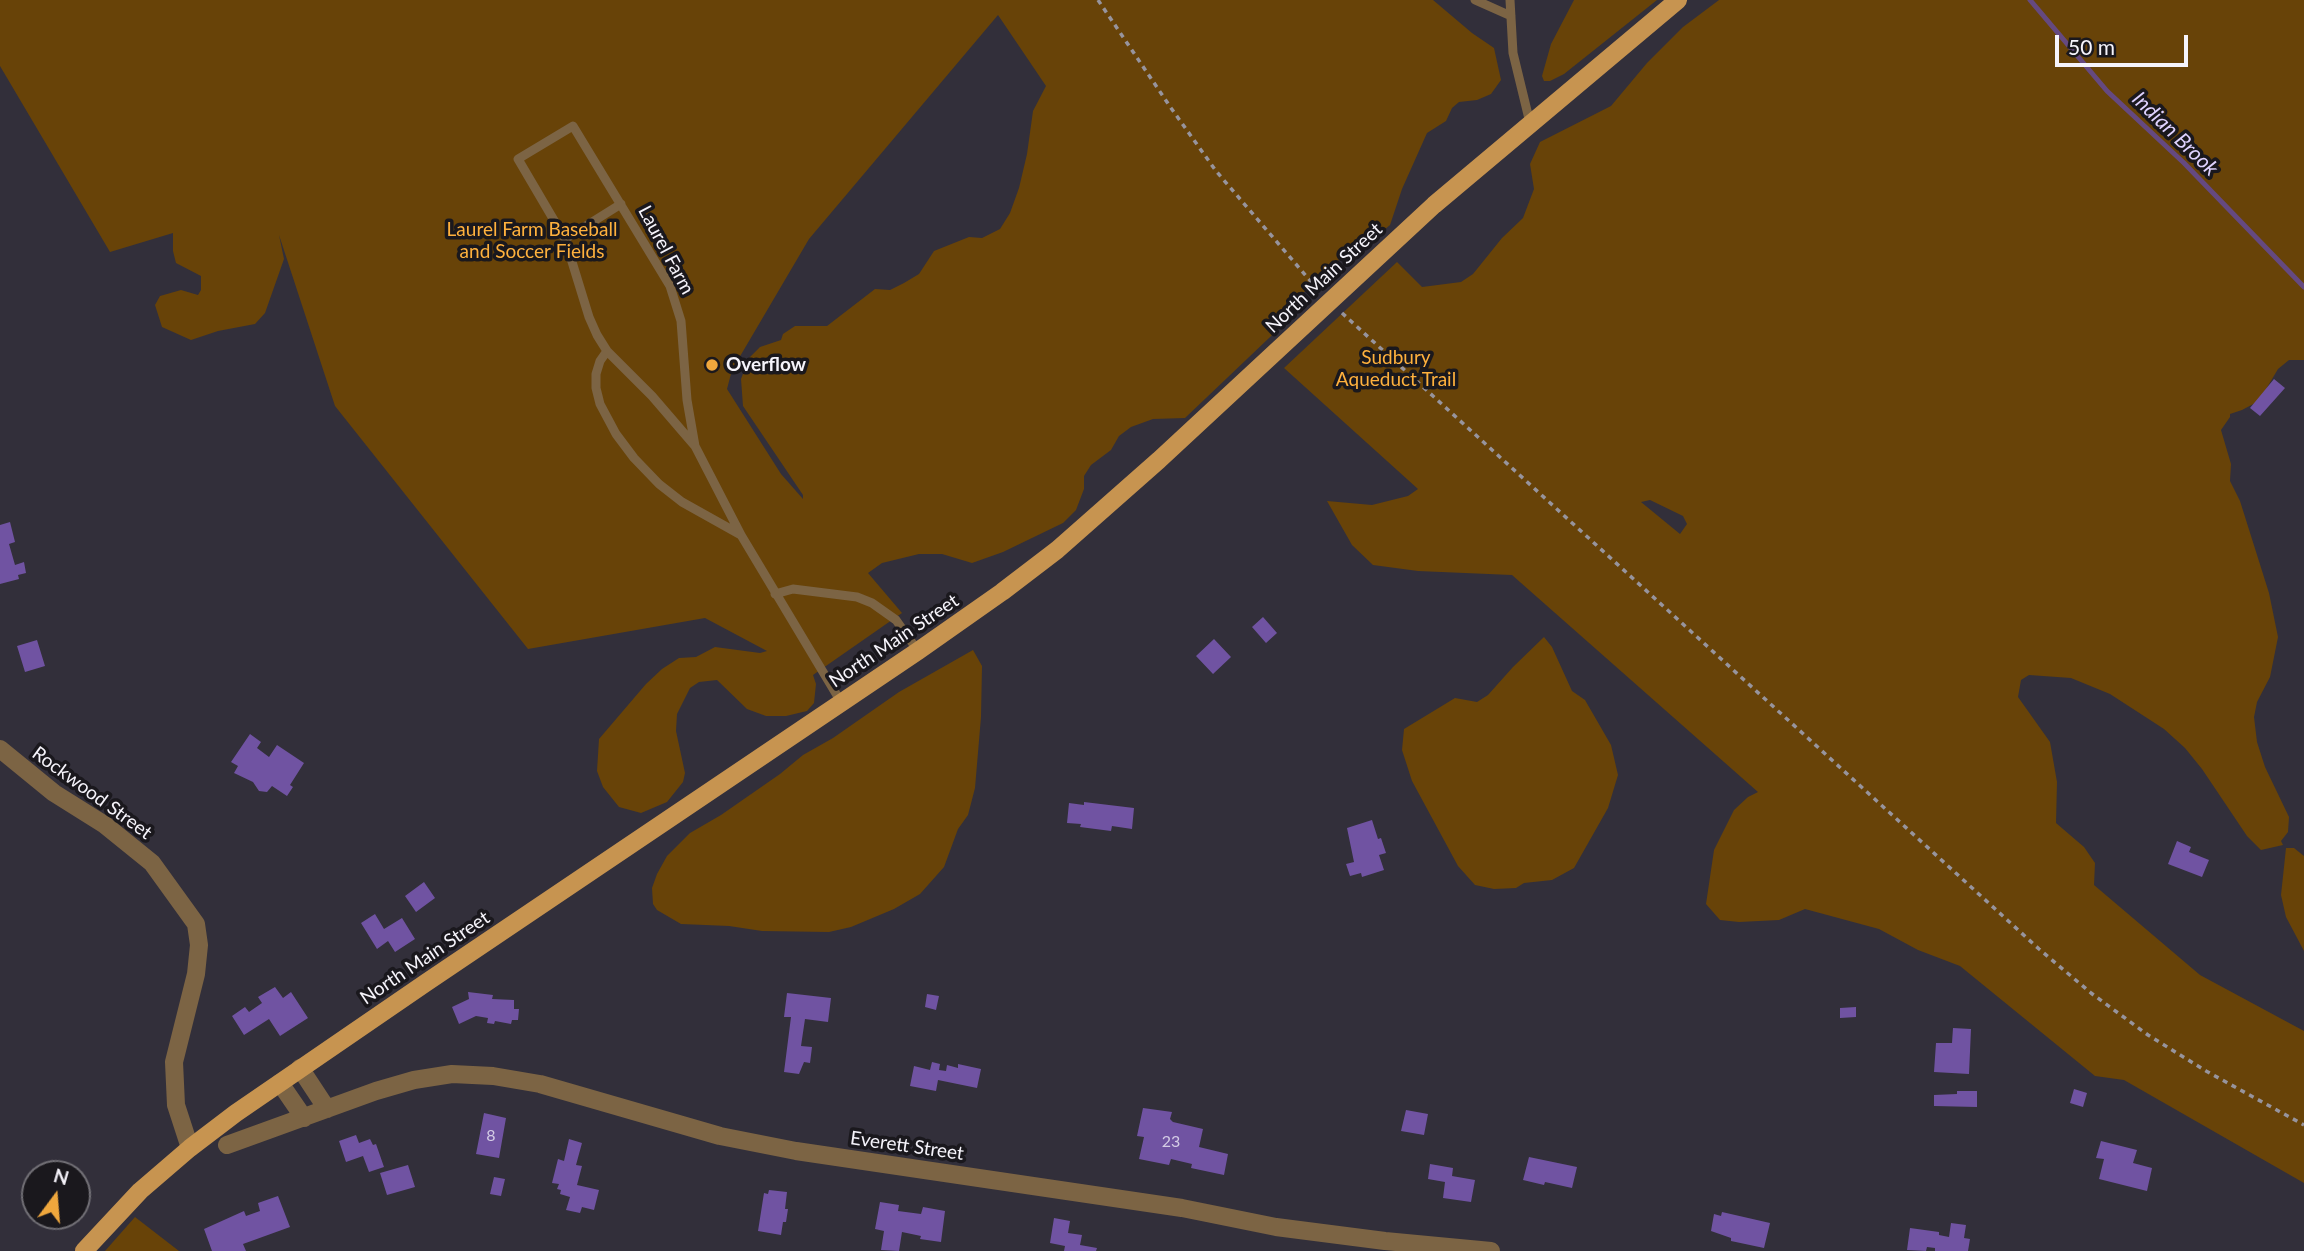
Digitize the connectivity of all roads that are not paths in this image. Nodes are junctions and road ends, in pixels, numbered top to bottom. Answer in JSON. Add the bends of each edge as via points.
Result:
{"nodes":[{"id":1,"x":1475,"y":0,"type":"edge"},
{"id":2,"x":1510,"y":0,"type":"edge"},
{"id":3,"x":1678,"y":0,"type":"edge"},
{"id":4,"x":1511,"y":16,"type":"junction"},
{"id":5,"x":1530,"y":123,"type":"junction"},
{"id":6,"x":621,"y":204,"type":"junction"},
{"id":7,"x":565,"y":239,"type":"junction"},
{"id":8,"x":607,"y":351,"type":"junction"},
{"id":9,"x":695,"y":446,"type":"junction"},
{"id":10,"x":741,"y":535,"type":"junction"},
{"id":11,"x":775,"y":594,"type":"junction"},
{"id":12,"x":918,"y":651,"type":"junction"},
{"id":13,"x":841,"y":702,"type":"junction"},
{"id":14,"x":0,"y":749,"type":"edge"},
{"id":15,"x":300,"y":1068,"type":"junction"},
{"id":16,"x":280,"y":1083,"type":"junction"},
{"id":17,"x":327,"y":1109,"type":"junction"},
{"id":18,"x":304,"y":1118,"type":"junction"},
{"id":19,"x":227,"y":1145,"type":"dead end"},
{"id":20,"x":190,"y":1148,"type":"junction"},
{"id":21,"x":84,"y":1251,"type":"edge"},
{"id":22,"x":1491,"y":1251,"type":"edge"}],
"edges":[{"from":1,"to":4,"type":"lane"},
{"from":2,"to":4,"type":"lane"},
{"from":3,"to":5,"type":"main road","name":"North Main Street"},
{"from":4,"to":5,"type":"lane","via":[[1513,52]]},
{"from":5,"to":12,"type":"main road","name":"North Main Street","via":[[1057,550]]},
{"from":6,"to":7,"type":"lane"},
{"from":6,"to":7,"type":"lane","name":"Laurel Farm","via":[[573,126],[518,159]]},
{"from":6,"to":9,"type":"lane","name":"Laurel Farm","via":[[676,303]]},
{"from":7,"to":8,"type":"lane","name":"Laurel Farm","via":[[589,317]]},
{"from":8,"to":9,"type":"lane","name":"Laurel Farm"},
{"from":8,"to":10,"type":"lane","via":[[596,374],[596,388],[622,442],[659,484]]},
{"from":9,"to":10,"type":"lane","name":"Laurel Farm"},
{"from":10,"to":11,"type":"lane","name":"Laurel Farm"},
{"from":11,"to":12,"type":"lane","via":[[793,589],[857,597],[896,620]]},
{"from":11,"to":13,"type":"lane","name":"Laurel Farm"},
{"from":12,"to":13,"type":"main road","name":"North Main Street"},
{"from":13,"to":15,"type":"main road","name":"North Main Street"},
{"from":14,"to":20,"type":"street","name":"Rockwood Street","via":[[152,863],[196,924],[196,974],[174,1062],[176,1105]]},
{"from":15,"to":16,"type":"main road","name":"North Main Street"},
{"from":15,"to":17,"type":"street"},
{"from":16,"to":18,"type":"street"},
{"from":16,"to":20,"type":"main road","name":"North Main Street"},
{"from":17,"to":18,"type":"street","name":"Everett Street"},
{"from":17,"to":22,"type":"street","name":"Everett Street","via":[[414,1080],[452,1074],[493,1076],[540,1084],[720,1136],[783,1149],[1182,1208],[1276,1227]]},
{"from":18,"to":19,"type":"street","name":"Everett Street"},
{"from":20,"to":21,"type":"main road","name":"North Main Street","via":[[140,1191]]}]}
